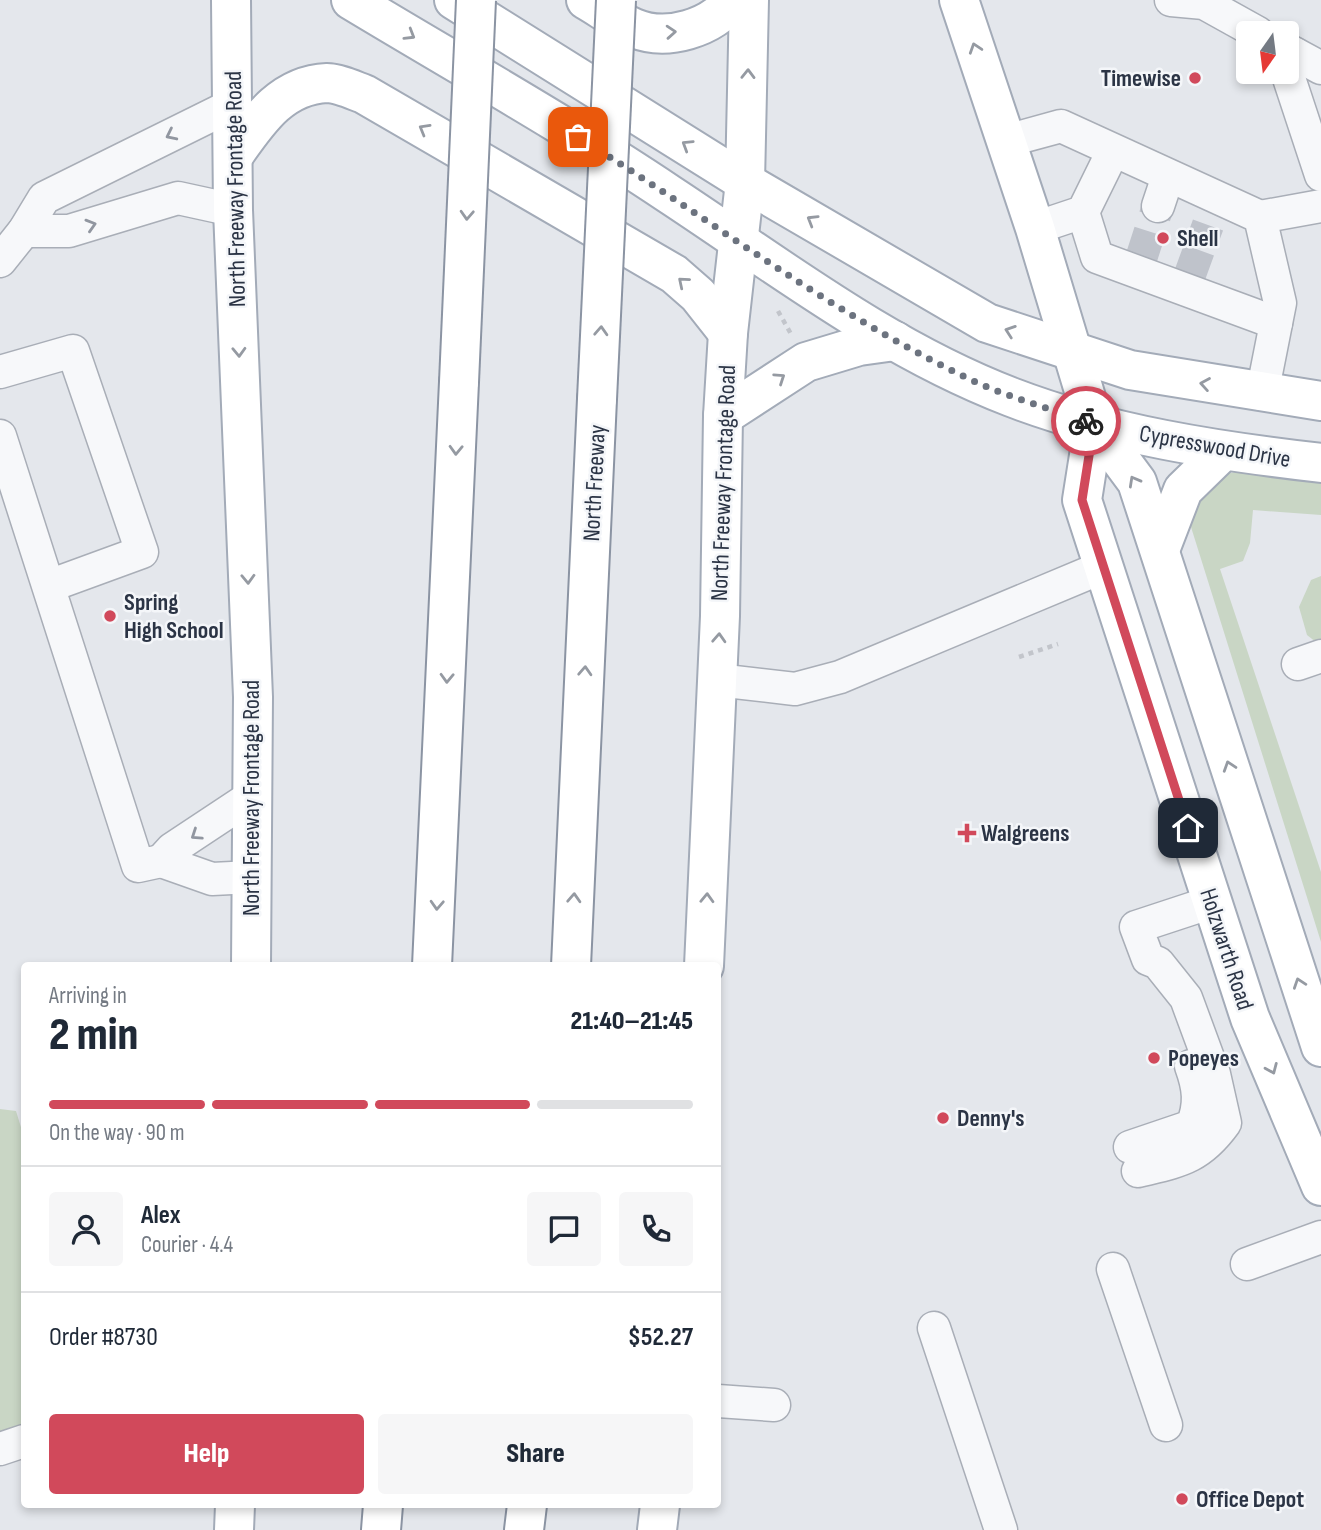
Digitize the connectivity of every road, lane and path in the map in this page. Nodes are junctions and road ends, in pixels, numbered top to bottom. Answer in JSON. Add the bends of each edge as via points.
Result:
{"nodes":[{"id":1,"x":231,"y":0,"type":"edge"},
{"id":2,"x":351,"y":0,"type":"edge"},
{"id":3,"x":454,"y":0,"type":"edge"},
{"id":4,"x":476,"y":0,"type":"edge"},
{"id":5,"x":586,"y":0,"type":"edge"},
{"id":6,"x":617,"y":0,"type":"edge"},
{"id":7,"x":733,"y":0,"type":"edge"},
{"id":8,"x":749,"y":0,"type":"edge"},
{"id":9,"x":959,"y":0,"type":"edge"},
{"id":10,"x":1171,"y":0,"type":"edge"},
{"id":11,"x":1237,"y":21,"type":"edge"},
{"id":12,"x":1301,"y":57,"type":"edge"},
{"id":13,"x":232,"y":105,"type":"junction"},
{"id":14,"x":1006,"y":141,"type":"junction"},
{"id":15,"x":1113,"y":151,"type":"junction"},
{"id":16,"x":234,"y":155,"type":"junction"},
{"id":17,"x":1321,"y":175,"type":"edge"},
{"id":18,"x":1168,"y":176,"type":"junction"},
{"id":19,"x":745,"y":182,"type":"junction"},
{"id":20,"x":1158,"y":206,"type":"tunnel mouth"},
{"id":21,"x":1321,"y":206,"type":"edge"},
{"id":22,"x":233,"y":210,"type":"junction"},
{"id":23,"x":1083,"y":212,"type":"junction"},
{"id":24,"x":1260,"y":218,"type":"junction"},
{"id":25,"x":1035,"y":228,"type":"junction"},
{"id":26,"x":24,"y":231,"type":"junction"},
{"id":27,"x":737,"y":240,"type":"junction"},
{"id":28,"x":0,"y":261,"type":"edge"},
{"id":29,"x":1276,"y":323,"type":"junction"},
{"id":30,"x":728,"y":333,"type":"junction"},
{"id":31,"x":895,"y":341,"type":"junction"},
{"id":32,"x":1075,"y":353,"type":"junction"},
{"id":33,"x":0,"y":372,"type":"edge"},
{"id":34,"x":1262,"y":394,"type":"junction"},
{"id":35,"x":1321,"y":401,"type":"edge"},
{"id":36,"x":723,"y":416,"type":"junction"},
{"id":37,"x":1094,"y":424,"type":"junction"},
{"id":38,"x":0,"y":436,"type":"edge"},
{"id":39,"x":1223,"y":451,"type":"junction"},
{"id":40,"x":1321,"y":463,"type":"edge"},
{"id":41,"x":1160,"y":550,"type":"junction"},
{"id":42,"x":1103,"y":567,"type":"junction"},
{"id":43,"x":49,"y":586,"type":"junction"},
{"id":44,"x":1058,"y":644,"type":"dead end"},
{"id":45,"x":1019,"y":657,"type":"dead end"},
{"id":46,"x":717,"y":680,"type":"junction"},
{"id":47,"x":252,"y":796,"type":"junction"},
{"id":48,"x":161,"y":861,"type":"junction"},
{"id":49,"x":252,"y":877,"type":"junction"},
{"id":50,"x":1212,"y":902,"type":"junction"},
{"id":51,"x":251,"y":962,"type":"edge"},
{"id":52,"x":432,"y":962,"type":"edge"},
{"id":53,"x":571,"y":962,"type":"edge"},
{"id":54,"x":705,"y":962,"type":"edge"},
{"id":55,"x":1321,"y":1047,"type":"edge"},
{"id":56,"x":1134,"y":1159,"type":"dead end"},
{"id":57,"x":1321,"y":1186,"type":"edge"},
{"id":58,"x":1321,"y":1237,"type":"edge"},
{"id":59,"x":1247,"y":1264,"type":"dead end"},
{"id":60,"x":1113,"y":1269,"type":"dead end"},
{"id":61,"x":934,"y":1328,"type":"dead end"},
{"id":62,"x":721,"y":1401,"type":"edge"},
{"id":63,"x":774,"y":1405,"type":"dead end"},
{"id":64,"x":1166,"y":1425,"type":"dead end"},
{"id":65,"x":21,"y":1442,"type":"edge"},
{"id":66,"x":0,"y":1448,"type":"edge"},
{"id":67,"x":235,"y":1508,"type":"edge"},
{"id":68,"x":527,"y":1508,"type":"edge"},
{"id":69,"x":660,"y":1508,"type":"edge"},
{"id":70,"x":234,"y":1530,"type":"edge"},
{"id":71,"x":524,"y":1530,"type":"edge"},
{"id":72,"x":657,"y":1530,"type":"edge"},
{"id":73,"x":1001,"y":1530,"type":"edge"}],
"edges":[{"from":1,"to":13,"type":"main road","name":"North Freeway Frontage Road"},
{"from":2,"to":27,"type":"main road","name":"Cypresswood Drive","one_way":true},
{"from":19,"to":3,"type":"main road","one_way":true},
{"from":4,"to":52,"type":"main road","one_way":true,"bridge":true},
{"from":5,"to":7,"type":"main road","one_way":true,"via":[[635,28],[655,33],[695,28]]},
{"from":53,"to":6,"type":"main road","name":"North Freeway","one_way":true,"bridge":true},
{"from":19,"to":8,"type":"main road","name":"North Freeway Frontage Road","one_way":true},
{"from":14,"to":9,"type":"main road","name":"Holzwarth Road","one_way":true},
{"from":10,"to":11,"type":"lane","via":[[1205,3]]},
{"from":12,"to":17,"type":"lane","via":[[1287,72]]},
{"from":13,"to":16,"type":"main road","name":"North Freeway Frontage Road"},
{"from":13,"to":26,"type":"lane","one_way":true,"via":[[44,198]]},
{"from":14,"to":15,"type":"lane","via":[[1061,126]]},
{"from":14,"to":25,"type":"main road","name":"Holzwarth Road"},
{"from":15,"to":18,"type":"lane"},
{"from":15,"to":23,"type":"lane"},
{"from":16,"to":22,"type":"main road","name":"North Freeway Frontage Road"},
{"from":30,"to":16,"type":"main road","one_way":true,"via":[[698,295],[674,274],[364,94],[328,83],[292,90],[262,114]]},
{"from":18,"to":20,"type":"lane"},
{"from":18,"to":24,"type":"lane","via":[[1213,212]]},
{"from":19,"to":27,"type":"main road","name":"North Freeway Frontage Road"},
{"from":32,"to":19,"type":"main road","one_way":true,"via":[[987,323]]},
{"from":21,"to":24,"type":"lane"},
{"from":26,"to":22,"type":"lane","one_way":true,"via":[[69,232],[178,198]]},
{"from":22,"to":47,"type":"main road","name":"North Freeway Frontage Road","one_way":true,"via":[[253,697]]},
{"from":23,"to":25,"type":"lane"},
{"from":23,"to":29,"type":"lane","via":[[1097,257],[1138,267]]},
{"from":24,"to":29,"type":"lane","via":[[1280,303]]},
{"from":25,"to":32,"type":"main road","name":"Holzwarth Road"},
{"from":26,"to":28,"type":"lane"},
{"from":27,"to":30,"type":"main road","name":"North Freeway Frontage Road"},
{"from":27,"to":31,"type":"main road","name":"Cypresswood Drive","via":[[793,280]]},
{"from":29,"to":34,"type":"lane"},
{"from":30,"to":36,"type":"main road","name":"North Freeway Frontage Road"},
{"from":36,"to":31,"type":"main road","one_way":true,"via":[[806,362]]},
{"from":31,"to":37,"type":"main road","name":"Cypresswood Drive","via":[[1000,392]]},
{"from":34,"to":32,"type":"main road","one_way":true,"via":[[1130,370]]},
{"from":32,"to":37,"type":"main road","name":"Holzwarth Road"},
{"from":33,"to":43,"type":"lane","via":[[73,351],[142,552]]},
{"from":34,"to":35,"type":"main road"},
{"from":46,"to":36,"type":"main road","name":"North Freeway Frontage Road","one_way":true},
{"from":37,"to":39,"type":"main road","name":"Cypresswood Drive"},
{"from":41,"to":37,"type":"main road","name":"Holzwarth Road","one_way":true,"via":[[1136,482]]},
{"from":37,"to":42,"type":"main road","name":"Holzwarth Road","via":[[1082,500]]},
{"from":38,"to":43,"type":"lane"},
{"from":39,"to":40,"type":"main road","name":"Cypresswood Drive"},
{"from":39,"to":41,"type":"main road","via":[[1183,490]]},
{"from":55,"to":41,"type":"main road","name":"Holzwarth Road","one_way":true},
{"from":42,"to":46,"type":"lane","via":[[840,677],[795,689]]},
{"from":42,"to":50,"type":"main road","name":"Holzwarth Road"},
{"from":43,"to":48,"type":"lane","via":[[138,866]]},
{"from":44,"to":45,"type":"path"},
{"from":54,"to":46,"type":"main road","name":"North Freeway Frontage Road","one_way":true},
{"from":47,"to":48,"type":"lane","one_way":true},
{"from":47,"to":49,"type":"main road","name":"North Freeway Frontage Road"},
{"from":48,"to":49,"type":"lane","via":[[212,879]]},
{"from":49,"to":51,"type":"main road","name":"North Freeway Frontage Road"},
{"from":50,"to":56,"type":"lane","via":[[1136,927],[1148,959],[1158,963],[1186,998],[1214,1074],[1225,1123],[1211,1143],[1191,1158]]},
{"from":50,"to":57,"type":"main road","name":"Holzwarth Road","one_way":true,"via":[[1250,1018]]},
{"from":58,"to":59,"type":"lane"},
{"from":60,"to":64,"type":"lane"},
{"from":61,"to":73,"type":"lane"},
{"from":62,"to":63,"type":"lane"},
{"from":65,"to":66,"type":"lane"},
{"from":67,"to":70,"type":"main road"},
{"from":68,"to":71,"type":"main road"},
{"from":69,"to":72,"type":"main road"}]}
